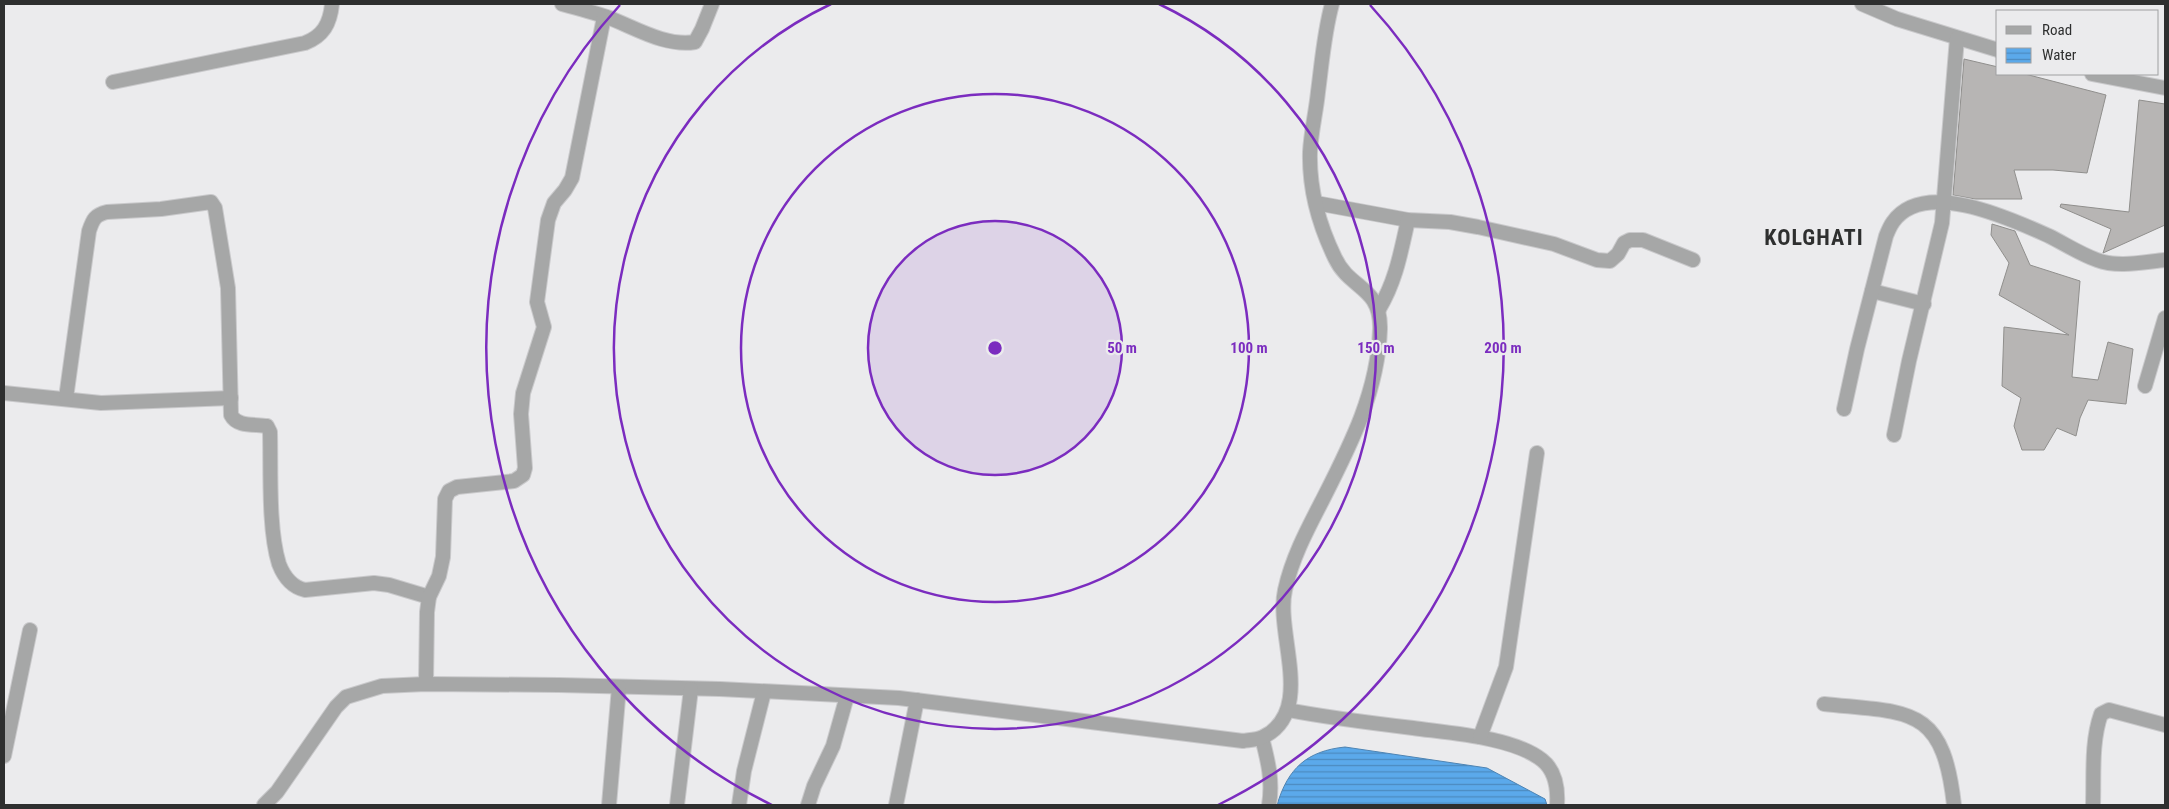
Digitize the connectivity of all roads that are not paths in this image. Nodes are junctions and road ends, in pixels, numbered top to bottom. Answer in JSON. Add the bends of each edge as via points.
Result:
{"nodes":[{"id":1,"x":332,"y":4,"type":"edge"},
{"id":2,"x":562,"y":4,"type":"edge"},
{"id":3,"x":712,"y":4,"type":"edge"},
{"id":4,"x":1332,"y":4,"type":"edge"},
{"id":5,"x":1862,"y":4,"type":"edge"},
{"id":6,"x":604,"y":17,"type":"junction"},
{"id":7,"x":1957,"y":38,"type":"junction"},
{"id":8,"x":1996,"y":49,"type":"edge"},
{"id":9,"x":2097,"y":75,"type":"edge"},
{"id":10,"x":113,"y":82,"type":"dead end"},
{"id":11,"x":2165,"y":88,"type":"edge"},
{"id":12,"x":1945,"y":201,"type":"junction"},
{"id":13,"x":1316,"y":203,"type":"junction"},
{"id":14,"x":1408,"y":220,"type":"junction"},
{"id":15,"x":1693,"y":260,"type":"dead end"},
{"id":16,"x":2165,"y":260,"type":"edge"},
{"id":17,"x":1872,"y":292,"type":"junction"},
{"id":18,"x":1924,"y":304,"type":"junction"},
{"id":19,"x":1379,"y":309,"type":"junction"},
{"id":20,"x":2165,"y":318,"type":"edge"},
{"id":21,"x":2145,"y":386,"type":"dead end"},
{"id":22,"x":4,"y":393,"type":"edge"},
{"id":23,"x":66,"y":398,"type":"junction"},
{"id":24,"x":230,"y":398,"type":"junction"},
{"id":25,"x":1844,"y":409,"type":"dead end"},
{"id":26,"x":1894,"y":435,"type":"dead end"},
{"id":27,"x":1537,"y":453,"type":"dead end"},
{"id":28,"x":429,"y":597,"type":"junction"},
{"id":29,"x":30,"y":630,"type":"dead end"},
{"id":30,"x":426,"y":684,"type":"junction"},
{"id":31,"x":618,"y":687,"type":"junction"},
{"id":32,"x":691,"y":689,"type":"junction"},
{"id":33,"x":764,"y":692,"type":"junction"},
{"id":34,"x":847,"y":696,"type":"junction"},
{"id":35,"x":917,"y":700,"type":"junction"},
{"id":36,"x":1824,"y":704,"type":"dead end"},
{"id":37,"x":1288,"y":710,"type":"junction"},
{"id":38,"x":2165,"y":725,"type":"edge"},
{"id":39,"x":1480,"y":737,"type":"junction"},
{"id":40,"x":1262,"y":738,"type":"junction"},
{"id":41,"x":4,"y":756,"type":"edge"},
{"id":42,"x":264,"y":805,"type":"edge"},
{"id":43,"x":609,"y":805,"type":"edge"},
{"id":44,"x":677,"y":805,"type":"edge"},
{"id":45,"x":739,"y":805,"type":"edge"},
{"id":46,"x":808,"y":805,"type":"edge"},
{"id":47,"x":896,"y":805,"type":"edge"},
{"id":48,"x":1269,"y":805,"type":"edge"},
{"id":49,"x":1557,"y":805,"type":"edge"},
{"id":50,"x":1954,"y":805,"type":"edge"},
{"id":51,"x":2093,"y":805,"type":"edge"}],
"edges":[{"from":1,"to":10,"type":"street","via":[[324,30],[318,38],[305,43]]},
{"from":2,"to":6,"type":"street"},
{"from":3,"to":6,"type":"street","via":[[694,42],[670,41]]},
{"from":4,"to":13,"type":"street","via":[[1326,27],[1310,151],[1311,183]]},
{"from":5,"to":7,"type":"street"},
{"from":6,"to":28,"type":"street","via":[[572,178],[554,203],[548,220],[537,302],[544,327],[523,393],[523,475],[514,481],[457,487],[449,491],[445,499],[443,557],[439,576]]},
{"from":7,"to":8,"type":"street"},
{"from":7,"to":12,"type":"street"},
{"from":9,"to":11,"type":"street"},
{"from":12,"to":16,"type":"street","via":[[1987,212],[2050,237],[2098,261]]},
{"from":12,"to":17,"type":"street","via":[[1913,207],[1893,221]]},
{"from":12,"to":18,"type":"street"},
{"from":13,"to":14,"type":"street"},
{"from":13,"to":19,"type":"street","via":[[1336,260],[1346,274],[1373,297]]},
{"from":14,"to":15,"type":"street","via":[[1478,227],[1554,244],[1597,260],[1610,261],[1630,240],[1643,240]]},
{"from":14,"to":19,"type":"street","via":[[1395,276]]},
{"from":17,"to":18,"type":"street"},
{"from":17,"to":25,"type":"street"},
{"from":18,"to":26,"type":"street"},
{"from":19,"to":37,"type":"street","via":[[1375,372],[1367,405],[1293,560],[1284,593],[1292,692]]},
{"from":20,"to":21,"type":"street"},
{"from":22,"to":23,"type":"street"},
{"from":23,"to":24,"type":"street","via":[[101,403]]},
{"from":23,"to":24,"type":"street","via":[[92,220],[107,212],[161,209],[206,201],[215,208],[227,272]]},
{"from":24,"to":28,"type":"street","via":[[234,421],[267,426],[270,432],[276,545],[279,565],[286,578],[296,588],[306,590],[374,583]]},
{"from":27,"to":39,"type":"street","via":[[1506,667]]},
{"from":28,"to":30,"type":"street"},
{"from":29,"to":41,"type":"street"},
{"from":30,"to":31,"type":"street"},
{"from":30,"to":42,"type":"street","via":[[382,686],[346,697],[278,792]]},
{"from":31,"to":32,"type":"street"},
{"from":31,"to":43,"type":"street"},
{"from":32,"to":33,"type":"street"},
{"from":32,"to":44,"type":"street"},
{"from":33,"to":34,"type":"street"},
{"from":33,"to":45,"type":"street"},
{"from":34,"to":35,"type":"street"},
{"from":34,"to":46,"type":"street","via":[[833,746]]},
{"from":35,"to":40,"type":"street","via":[[1215,739],[1243,741]]},
{"from":35,"to":47,"type":"street"},
{"from":36,"to":50,"type":"street","via":[[1899,712],[1916,718],[1929,728],[1942,748]]},
{"from":37,"to":39,"type":"street"},
{"from":37,"to":40,"type":"street","via":[[1274,729]]},
{"from":38,"to":51,"type":"street","via":[[2109,710],[2101,714],[2096,731]]},
{"from":39,"to":49,"type":"street","via":[[1523,749],[1542,760],[1553,774],[1558,790]]},
{"from":40,"to":48,"type":"street","via":[[1270,767]]}]}
